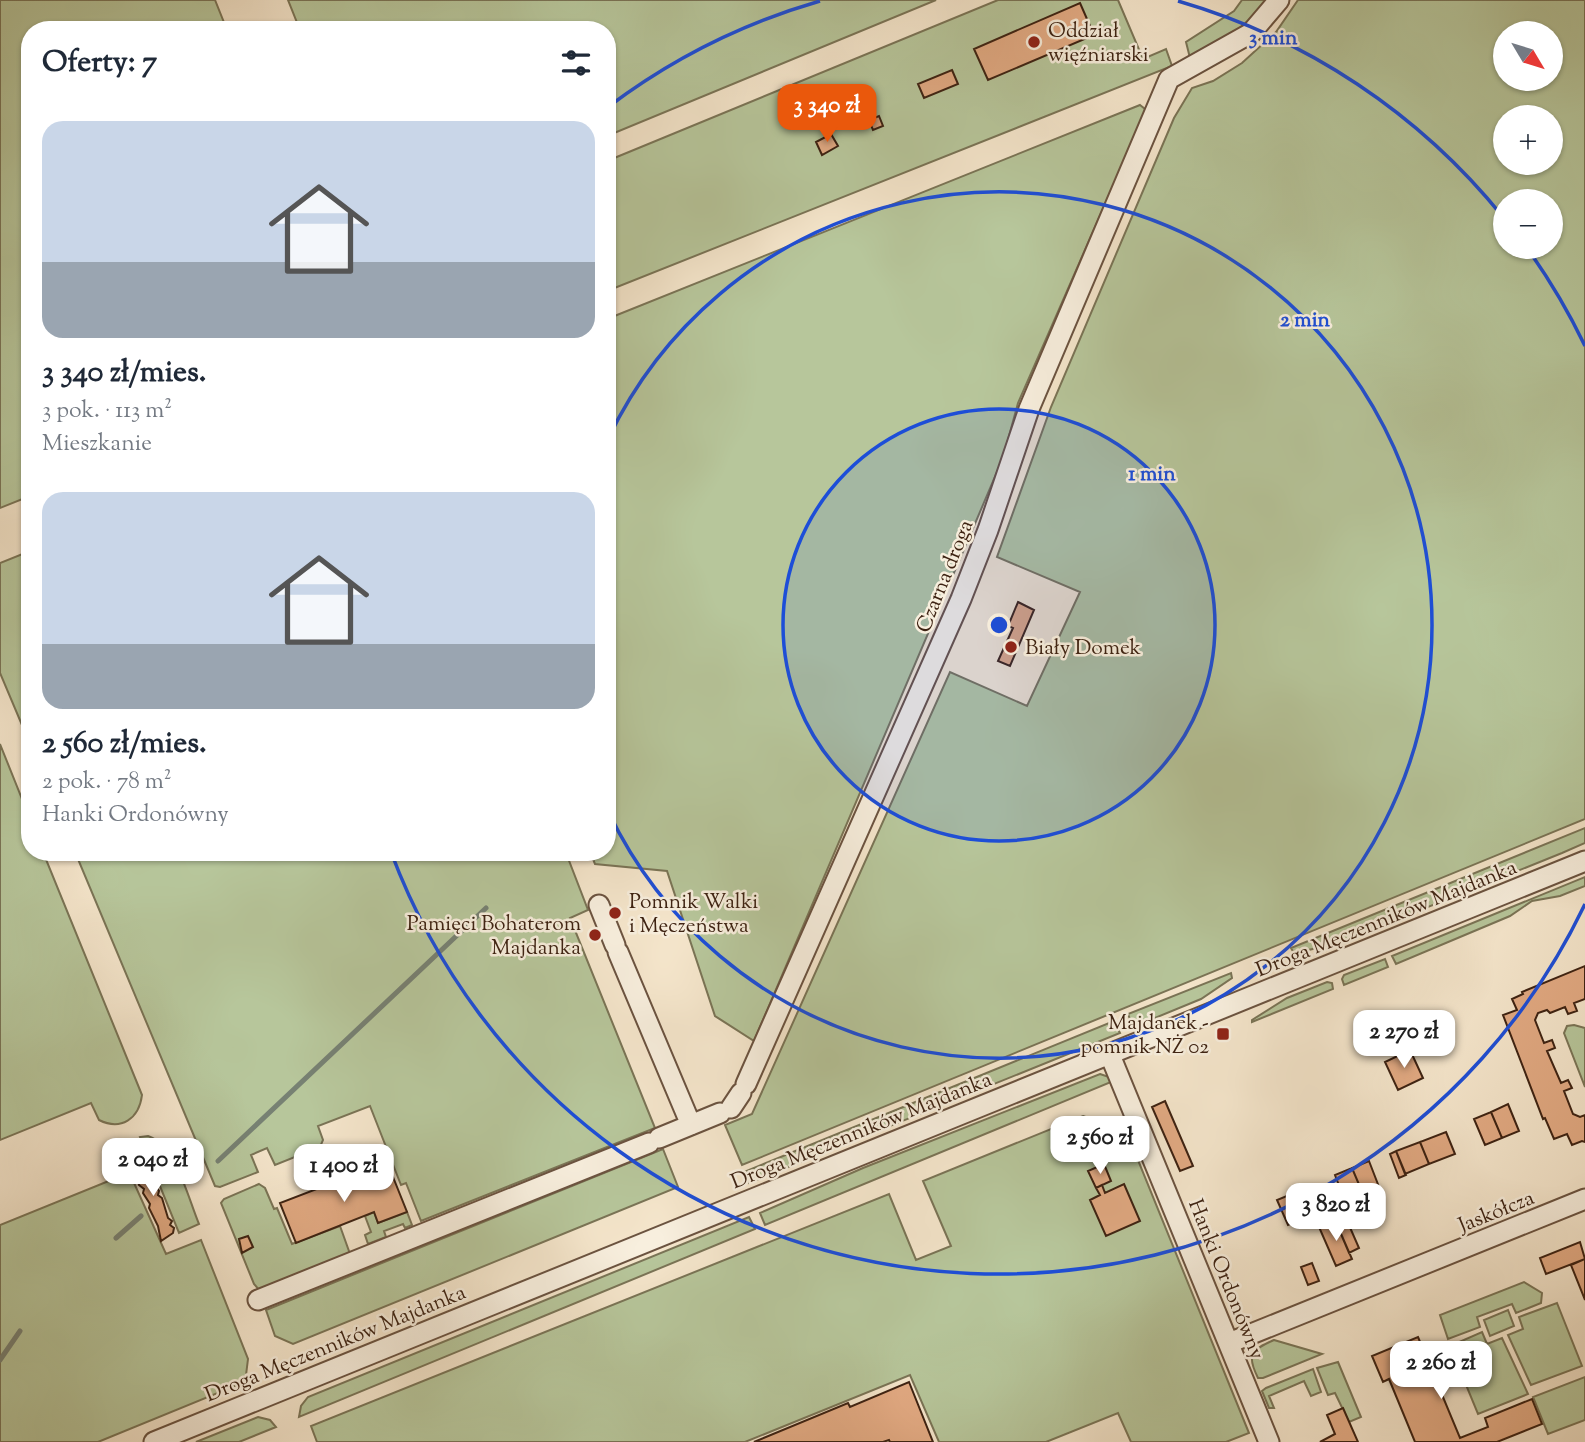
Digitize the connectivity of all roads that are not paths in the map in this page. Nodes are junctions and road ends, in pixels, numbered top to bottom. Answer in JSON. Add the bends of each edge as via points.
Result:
{"nodes":[{"id":1,"x":1279,"y":0,"type":"edge"},
{"id":2,"x":1585,"y":862,"type":"edge"},
{"id":3,"x":599,"y":905,"type":"dead end"},
{"id":4,"x":1110,"y":1055,"type":"junction"},
{"id":5,"x":691,"y":1125,"type":"junction"},
{"id":6,"x":1585,"y":1199,"type":"edge"},
{"id":7,"x":258,"y":1300,"type":"dead end"},
{"id":8,"x":1229,"y":1343,"type":"junction"},
{"id":9,"x":154,"y":1442,"type":"edge"},
{"id":10,"x":1269,"y":1442,"type":"edge"}],
"edges":[{"from":1,"to":5,"type":"street","name":"Czarna droga","via":[[1251,33],[1169,79],[1029,409],[961,599],[735,1100]]},
{"from":2,"to":4,"type":"street","name":"Droga Męczenników Majdanka"},
{"from":3,"to":5,"type":"street"},
{"from":4,"to":8,"type":"street","name":"Hanki Ordonówny"},
{"from":4,"to":9,"type":"street","name":"Droga Męczenników Majdanka"},
{"from":5,"to":7,"type":"street"},
{"from":6,"to":8,"type":"street","name":"Jaskółcza"},
{"from":8,"to":10,"type":"street","name":"Hanki Ordonówny"}]}
